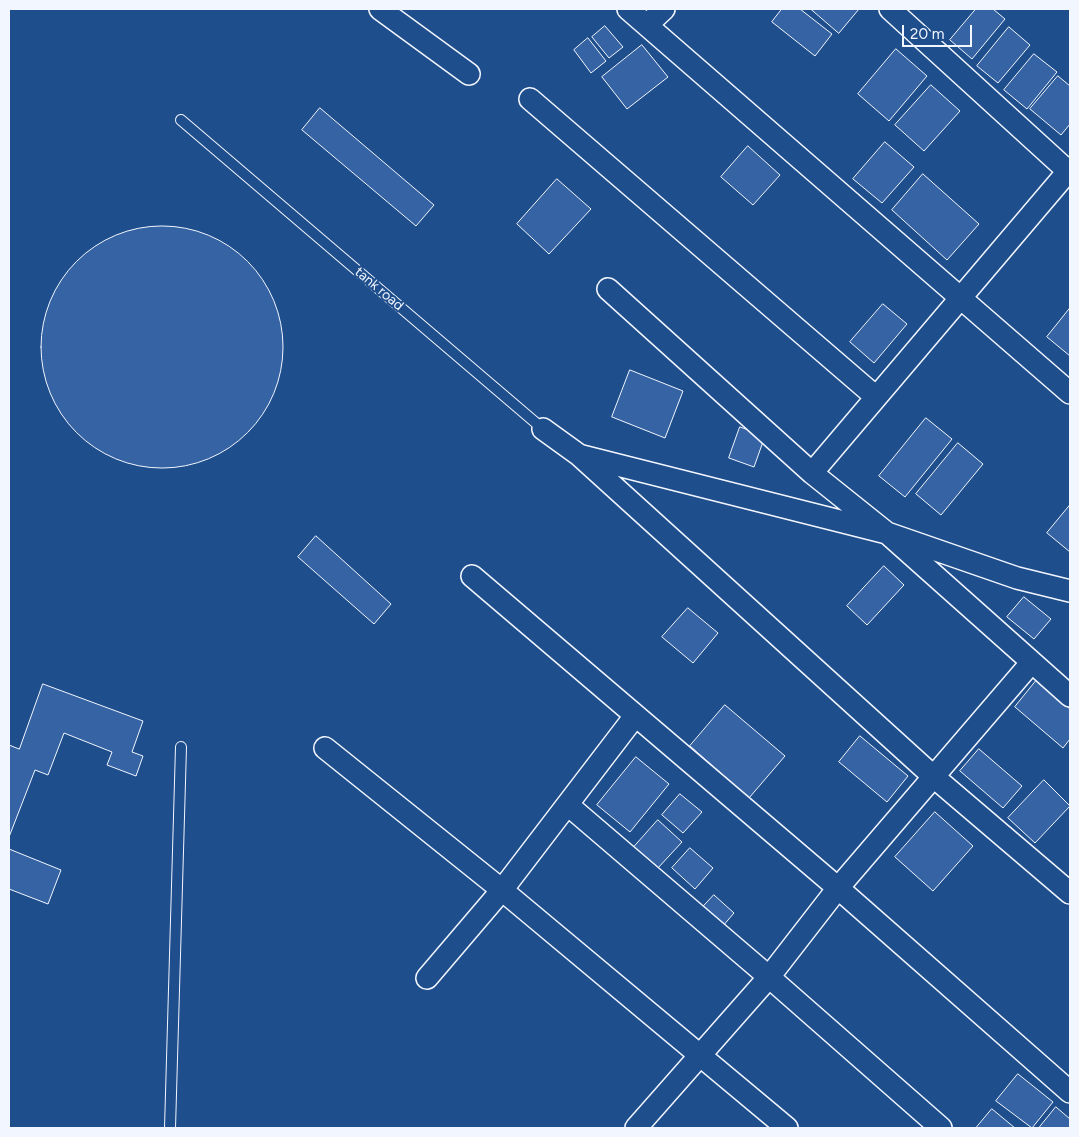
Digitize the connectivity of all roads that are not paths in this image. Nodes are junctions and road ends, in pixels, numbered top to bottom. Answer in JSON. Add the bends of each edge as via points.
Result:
{"nodes":[{"id":1,"x":380,"y":9,"type":"edge"},
{"id":2,"x":628,"y":9,"type":"edge"},
{"id":3,"x":664,"y":9,"type":"edge"},
{"id":4,"x":890,"y":9,"type":"edge"},
{"id":5,"x":647,"y":26,"type":"junction"},
{"id":6,"x":469,"y":74,"type":"dead end"},
{"id":7,"x":530,"y":100,"type":"dead end"},
{"id":8,"x":181,"y":120,"type":"dead end"},
{"id":9,"x":1070,"y":171,"type":"edge"},
{"id":10,"x":608,"y":288,"type":"dead end"},
{"id":11,"x":960,"y":298,"type":"junction"},
{"id":12,"x":1070,"y":393,"type":"edge"},
{"id":13,"x":876,"y":397,"type":"junction"},
{"id":14,"x":543,"y":429,"type":"joint"},
{"id":15,"x":579,"y":455,"type":"junction"},
{"id":16,"x":812,"y":473,"type":"junction"},
{"id":17,"x":887,"y":533,"type":"junction"},
{"id":18,"x":472,"y":576,"type":"dead end"},
{"id":19,"x":1070,"y":592,"type":"edge"},
{"id":20,"x":1031,"y":663,"type":"junction"},
{"id":21,"x":1070,"y":696,"type":"edge"},
{"id":22,"x":635,"y":716,"type":"junction"},
{"id":23,"x":180,"y":747,"type":"dead end"},
{"id":24,"x":325,"y":748,"type":"dead end"},
{"id":25,"x":934,"y":777,"type":"junction"},
{"id":26,"x":568,"y":804,"type":"junction"},
{"id":27,"x":838,"y":888,"type":"junction"},
{"id":28,"x":502,"y":890,"type":"junction"},
{"id":29,"x":1070,"y":893,"type":"edge"},
{"id":30,"x":770,"y":977,"type":"junction"},
{"id":31,"x":426,"y":978,"type":"dead end"},
{"id":32,"x":701,"y":1055,"type":"junction"},
{"id":33,"x":1070,"y":1092,"type":"edge"},
{"id":34,"x":170,"y":1128,"type":"edge"},
{"id":35,"x":636,"y":1128,"type":"edge"},
{"id":36,"x":787,"y":1128,"type":"edge"},
{"id":37,"x":941,"y":1128,"type":"edge"}],
"edges":[{"from":1,"to":6,"type":"street"},
{"from":2,"to":5,"type":"street"},
{"from":3,"to":5,"type":"street"},
{"from":4,"to":9,"type":"street"},
{"from":5,"to":11,"type":"street"},
{"from":7,"to":13,"type":"street"},
{"from":8,"to":14,"type":"lane","name":"tank road"},
{"from":9,"to":11,"type":"street"},
{"from":10,"to":16,"type":"street"},
{"from":11,"to":12,"type":"street"},
{"from":11,"to":13,"type":"street"},
{"from":13,"to":16,"type":"street"},
{"from":14,"to":15,"type":"street","name":"tank road"},
{"from":15,"to":17,"type":"street"},
{"from":15,"to":25,"type":"street","name":"tank road"},
{"from":16,"to":17,"type":"street"},
{"from":17,"to":19,"type":"street","via":[[1016,578]]},
{"from":17,"to":20,"type":"street"},
{"from":18,"to":22,"type":"street"},
{"from":20,"to":21,"type":"street"},
{"from":20,"to":25,"type":"street"},
{"from":22,"to":26,"type":"street"},
{"from":22,"to":27,"type":"street"},
{"from":23,"to":34,"type":"lane"},
{"from":24,"to":28,"type":"street"},
{"from":25,"to":27,"type":"street"},
{"from":25,"to":29,"type":"street","name":"tank road"},
{"from":26,"to":28,"type":"street"},
{"from":26,"to":30,"type":"street"},
{"from":27,"to":30,"type":"street"},
{"from":27,"to":33,"type":"street"},
{"from":28,"to":31,"type":"street"},
{"from":28,"to":32,"type":"street"},
{"from":30,"to":32,"type":"street"},
{"from":30,"to":37,"type":"street"},
{"from":32,"to":35,"type":"street"},
{"from":32,"to":36,"type":"street"}]}
